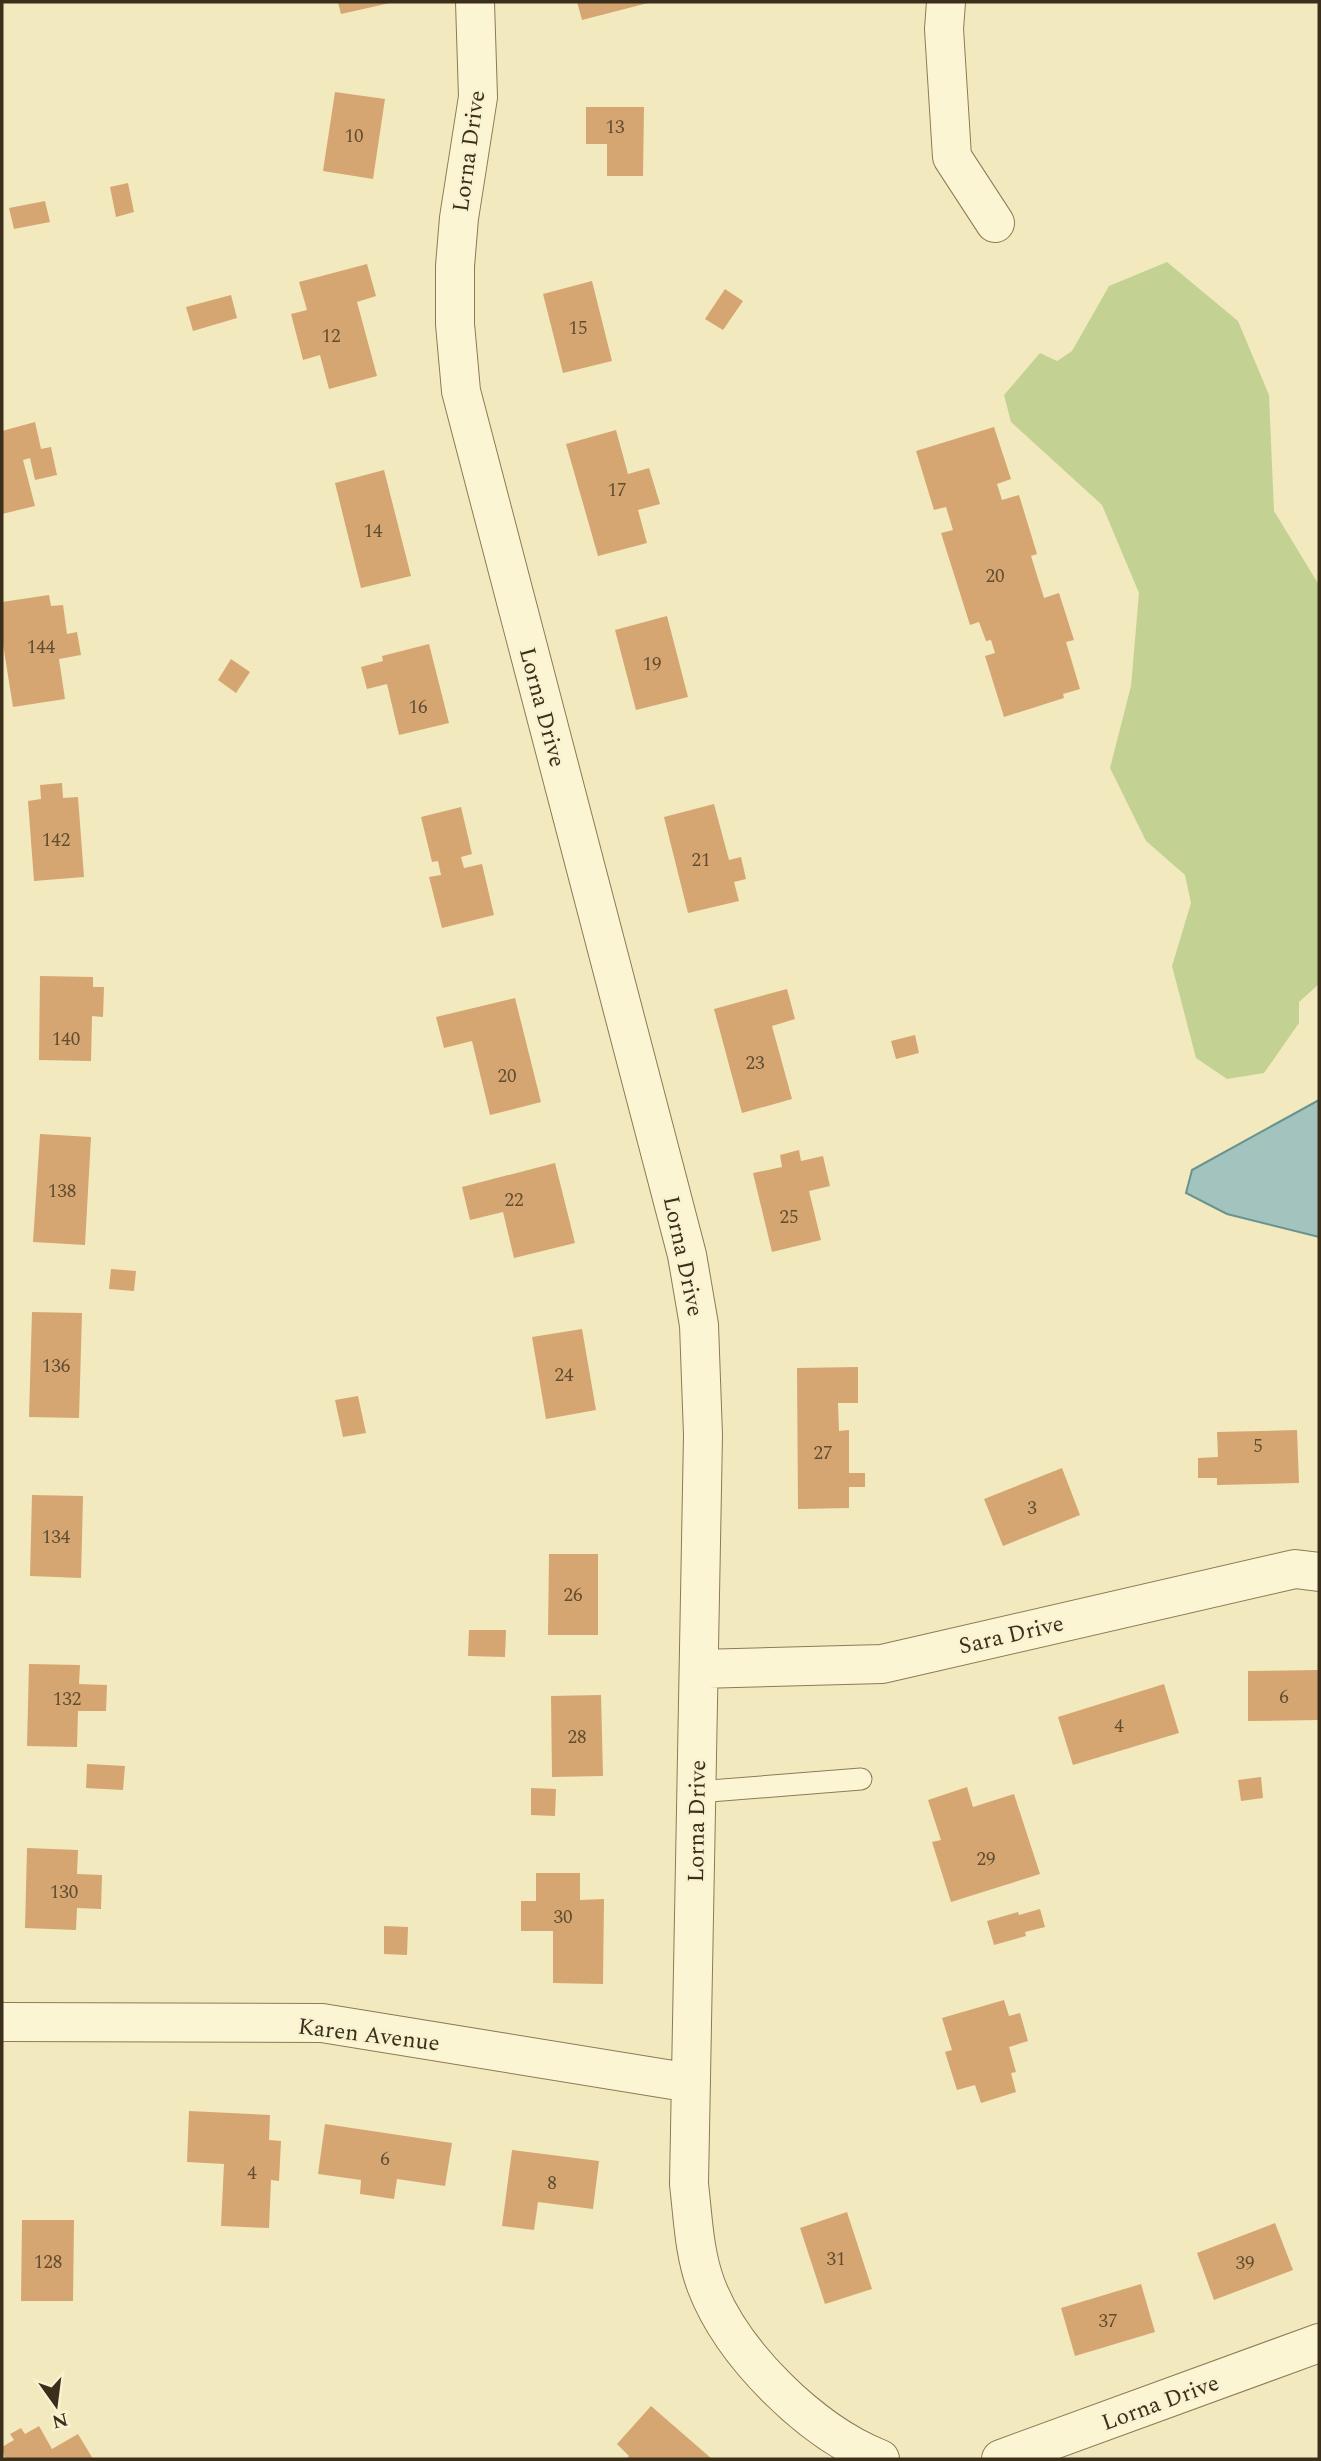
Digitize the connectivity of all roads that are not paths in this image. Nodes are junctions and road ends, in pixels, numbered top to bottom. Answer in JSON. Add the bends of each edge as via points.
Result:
{"nodes":[{"id":1,"x":475,"y":2,"type":"edge"},
{"id":2,"x":946,"y":2,"type":"edge"},
{"id":3,"x":995,"y":223,"type":"dead end"},
{"id":4,"x":1319,"y":1572,"type":"edge"},
{"id":5,"x":699,"y":1669,"type":"junction"},
{"id":6,"x":861,"y":1779,"type":"dead end"},
{"id":7,"x":697,"y":1791,"type":"junction"},
{"id":8,"x":2,"y":2022,"type":"edge"},
{"id":9,"x":691,"y":2083,"type":"junction"},
{"id":10,"x":1319,"y":2343,"type":"edge"},
{"id":11,"x":880,"y":2459,"type":"edge"},
{"id":12,"x":1001,"y":2459,"type":"edge"}],
"edges":[{"from":1,"to":5,"type":"street","name":"Lorna Drive","via":[[478,97],[458,218],[455,266],[454,324],[461,391],[692,1275],[703,1407]]},
{"from":2,"to":3,"type":"street","via":[[952,157]]},
{"from":4,"to":5,"type":"street","name":"Sara Drive","via":[[1295,1569],[882,1664]]},
{"from":5,"to":7,"type":"street","name":"Lorna Drive"},
{"from":6,"to":7,"type":"lane"},
{"from":7,"to":9,"type":"street","name":"Lorna Drive"},
{"from":8,"to":9,"type":"street","name":"Karen Avenue","via":[[322,2023]]},
{"from":9,"to":11,"type":"street","name":"Lorna Drive","via":[[689,2184],[697,2251],[716,2309],[748,2356],[792,2402],[841,2439]]},
{"from":10,"to":12,"type":"street","name":"Lorna Drive"}]}
